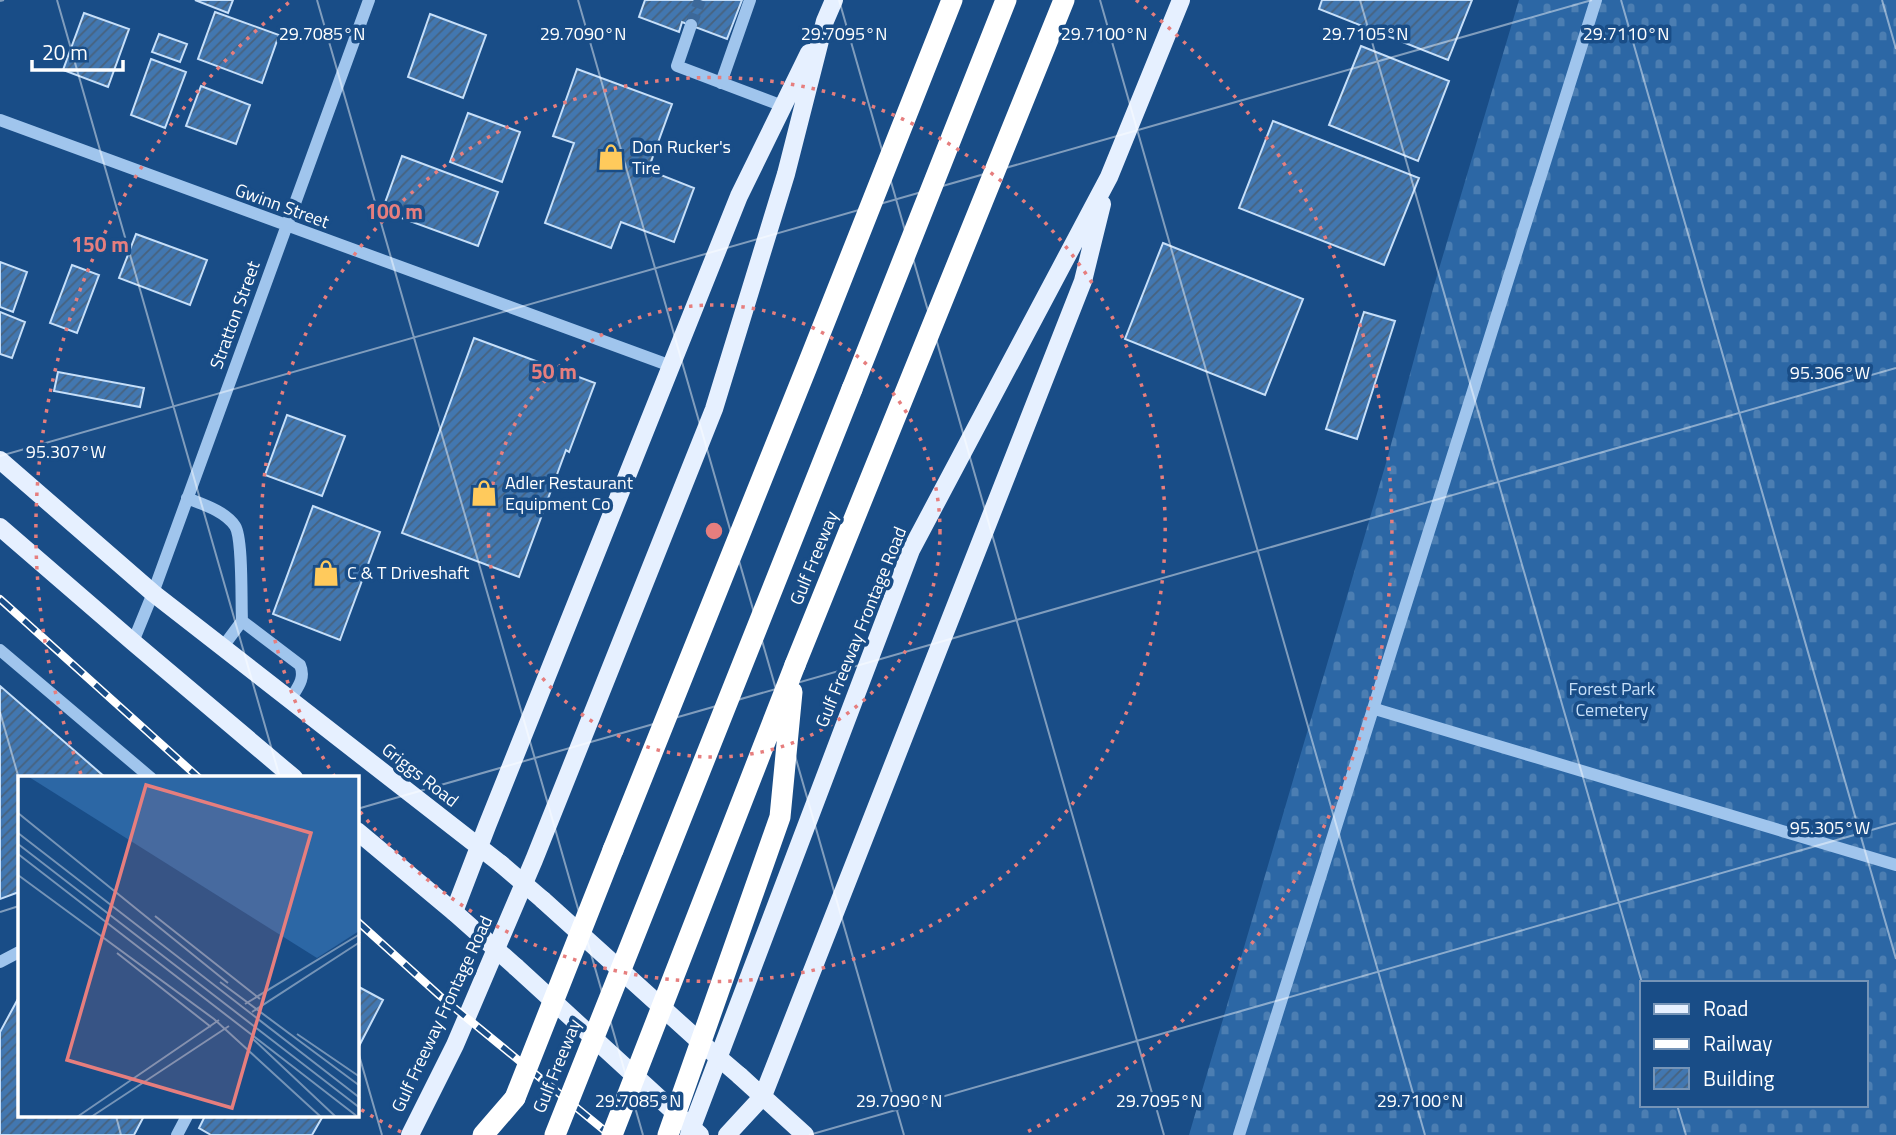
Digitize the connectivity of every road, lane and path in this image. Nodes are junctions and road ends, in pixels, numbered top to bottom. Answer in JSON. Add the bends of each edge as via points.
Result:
{"nodes":[{"id":1,"x":369,"y":0,"type":"edge"},
{"id":2,"x":750,"y":0,"type":"edge"},
{"id":3,"x":834,"y":0,"type":"edge"},
{"id":4,"x":952,"y":0,"type":"edge"},
{"id":5,"x":1006,"y":0,"type":"edge"},
{"id":6,"x":1065,"y":0,"type":"edge"},
{"id":7,"x":1181,"y":0,"type":"edge"},
{"id":8,"x":1596,"y":0,"type":"edge"},
{"id":9,"x":825,"y":21,"type":"junction"},
{"id":10,"x":691,"y":25,"type":"tunnel mouth"},
{"id":11,"x":721,"y":83,"type":"junction"},
{"id":12,"x":783,"y":106,"type":"junction"},
{"id":13,"x":0,"y":120,"type":"edge"},
{"id":14,"x":1109,"y":177,"type":"junction"},
{"id":15,"x":286,"y":226,"type":"junction"},
{"id":16,"x":671,"y":366,"type":"junction"},
{"id":17,"x":0,"y":460,"type":"edge"},
{"id":18,"x":187,"y":498,"type":"junction"},
{"id":19,"x":0,"y":527,"type":"edge"},
{"id":20,"x":153,"y":593,"type":"junction"},
{"id":21,"x":242,"y":621,"type":"junction"},
{"id":22,"x":133,"y":642,"type":"junction"},
{"id":23,"x":222,"y":648,"type":"junction"},
{"id":24,"x":0,"y":650,"type":"edge"},
{"id":25,"x":795,"y":665,"type":"junction"},
{"id":26,"x":290,"y":700,"type":"junction"},
{"id":27,"x":1375,"y":709,"type":"junction"},
{"id":28,"x":149,"y":776,"type":"edge"},
{"id":29,"x":292,"y":776,"type":"edge"},
{"id":30,"x":359,"y":833,"type":"edge"},
{"id":31,"x":479,"y":847,"type":"junction"},
{"id":32,"x":1896,"y":865,"type":"edge"},
{"id":33,"x":454,"y":912,"type":"junction"},
{"id":34,"x":18,"y":953,"type":"edge"},
{"id":35,"x":0,"y":962,"type":"edge"},
{"id":36,"x":763,"y":1096,"type":"junction"},
{"id":37,"x":515,"y":1098,"type":"junction"},
{"id":38,"x":186,"y":1118,"type":"edge"},
{"id":39,"x":177,"y":1135,"type":"edge"},
{"id":40,"x":410,"y":1135,"type":"edge"},
{"id":41,"x":483,"y":1135,"type":"edge"},
{"id":42,"x":501,"y":1135,"type":"edge"},
{"id":43,"x":555,"y":1135,"type":"edge"},
{"id":44,"x":612,"y":1135,"type":"edge"},
{"id":45,"x":668,"y":1135,"type":"edge"},
{"id":46,"x":689,"y":1135,"type":"edge"},
{"id":47,"x":700,"y":1135,"type":"edge"},
{"id":48,"x":727,"y":1135,"type":"edge"},
{"id":49,"x":804,"y":1135,"type":"edge"},
{"id":50,"x":1240,"y":1135,"type":"edge"}],
"edges":[{"from":1,"to":15,"type":"street","name":"Stratton Street"},
{"from":2,"to":11,"type":"street"},
{"from":3,"to":9,"type":"main road","name":"Gulf Freeway Frontage Road"},
{"from":4,"to":37,"type":"highway","name":"Gulf Freeway","bridge":true},
{"from":5,"to":43,"type":"highway","name":"Gulf Freeway","bridge":true},
{"from":6,"to":25,"type":"highway","name":"Gulf Freeway"},
{"from":7,"to":14,"type":"main road","name":"Gulf Freeway Frontage Road"},
{"from":8,"to":27,"type":"street"},
{"from":9,"to":12,"type":"main road"},
{"from":9,"to":40,"type":"main road","name":"Gulf Freeway Frontage Road","via":[[786,174],[714,409],[534,860],[455,1045]]},
{"from":10,"to":11,"type":"street","via":[[677,66]]},
{"from":11,"to":12,"type":"street"},
{"from":12,"to":16,"type":"main road","via":[[738,196]]},
{"from":13,"to":15,"type":"street","name":"Gwinn Street"},
{"from":14,"to":36,"type":"main road","via":[[1083,281]]},
{"from":14,"to":46,"type":"main road","name":"Gulf Freeway Frontage Road","via":[[911,550]]},
{"from":15,"to":16,"type":"street","name":"Gwinn Street"},
{"from":15,"to":18,"type":"street","name":"Stratton Street"},
{"from":16,"to":31,"type":"main road"},
{"from":17,"to":20,"type":"main road","name":"Griggs Road"},
{"from":18,"to":20,"type":"street","name":"Stratton Street"},
{"from":18,"to":21,"type":"street","via":[[235,526]]},
{"from":19,"to":22,"type":"main road"},
{"from":20,"to":22,"type":"street","name":"Stratton Street"},
{"from":20,"to":23,"type":"main road","name":"Griggs Road"},
{"from":21,"to":23,"type":"street"},
{"from":21,"to":26,"type":"street","via":[[300,665],[303,679]]},
{"from":22,"to":29,"type":"main road"},
{"from":23,"to":26,"type":"main road","name":"Griggs Road"},
{"from":24,"to":28,"type":"street"},
{"from":25,"to":44,"type":"highway","name":"Gulf Freeway","bridge":true},
{"from":25,"to":45,"type":"highway","bridge":true,"via":[[780,817]]},
{"from":26,"to":31,"type":"main road","name":"Griggs Road"},
{"from":27,"to":32,"type":"street"},
{"from":27,"to":50,"type":"street"},
{"from":30,"to":33,"type":"main road"},
{"from":31,"to":33,"type":"main road"},
{"from":31,"to":36,"type":"main road","name":"Griggs Road","bridge":true},
{"from":33,"to":47,"type":"main road","bridge":true},
{"from":34,"to":35,"type":"street"},
{"from":36,"to":48,"type":"main road"},
{"from":36,"to":49,"type":"main road","name":"Griggs Road"},
{"from":37,"to":41,"type":"highway"},
{"from":37,"to":42,"type":"highway","name":"Gulf Freeway"},
{"from":38,"to":39,"type":"street"}]}
